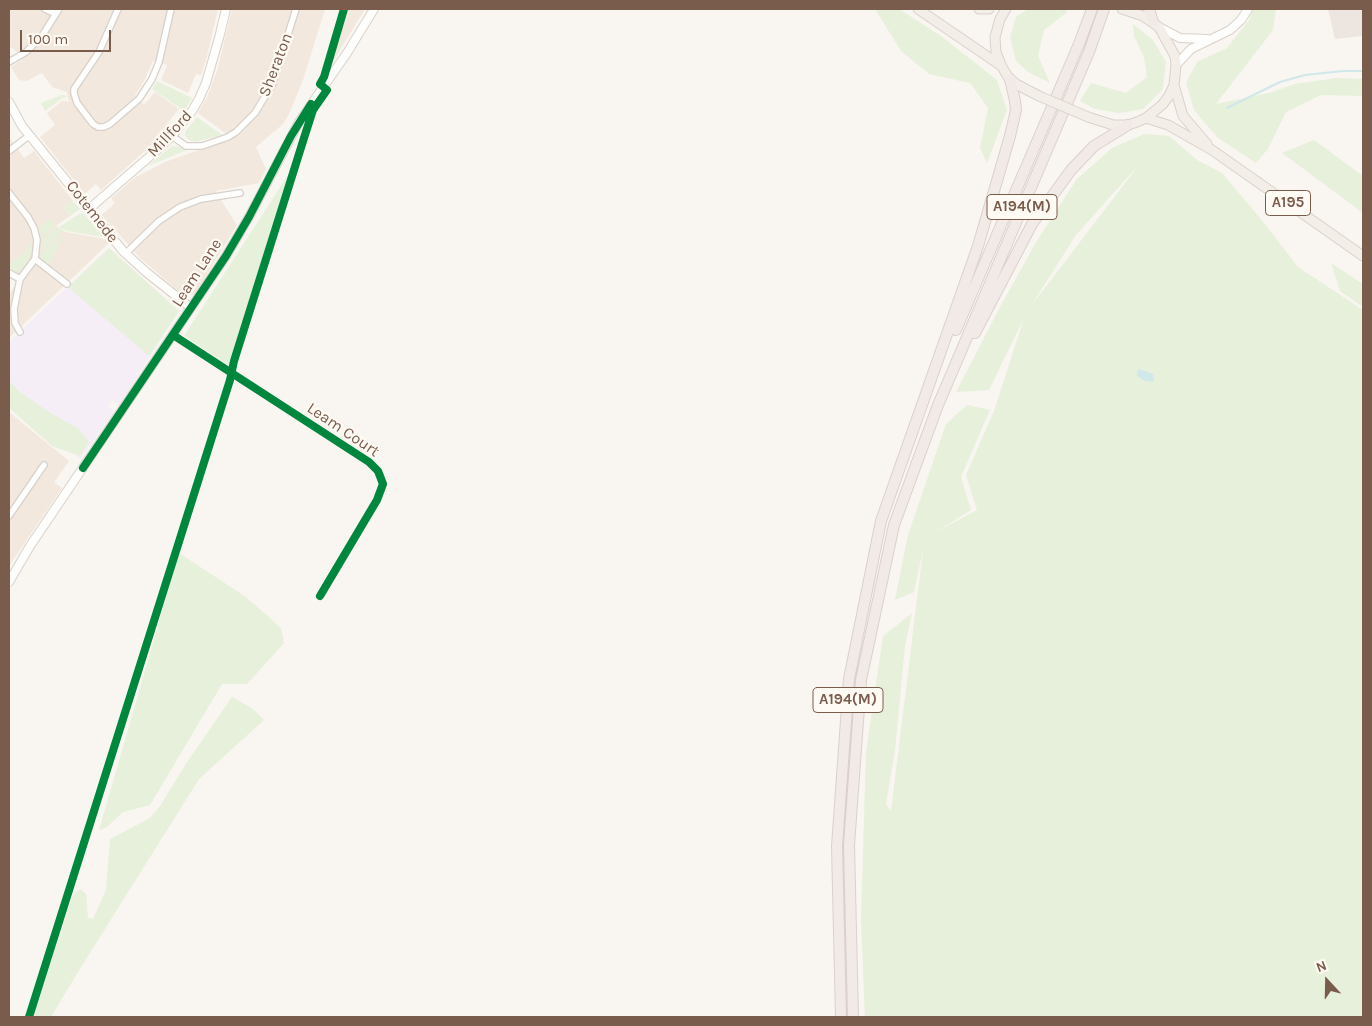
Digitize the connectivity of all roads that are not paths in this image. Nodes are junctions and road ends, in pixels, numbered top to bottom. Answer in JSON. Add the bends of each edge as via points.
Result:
{"nodes":[{"id":1,"x":45,"y":9,"type":"edge"},
{"id":2,"x":118,"y":9,"type":"edge"},
{"id":3,"x":226,"y":9,"type":"edge"},
{"id":4,"x":296,"y":9,"type":"edge"},
{"id":5,"x":374,"y":9,"type":"edge"},
{"id":6,"x":918,"y":9,"type":"edge"},
{"id":7,"x":980,"y":9,"type":"edge"},
{"id":8,"x":989,"y":9,"type":"edge"},
{"id":9,"x":1006,"y":9,"type":"edge"},
{"id":10,"x":1092,"y":9,"type":"edge"},
{"id":11,"x":1104,"y":9,"type":"edge"},
{"id":12,"x":1122,"y":9,"type":"edge"},
{"id":13,"x":1149,"y":9,"type":"edge"},
{"id":14,"x":1248,"y":9,"type":"edge"},
{"id":15,"x":169,"y":10,"type":"edge"},
{"id":16,"x":57,"y":12,"type":"edge"},
{"id":17,"x":1156,"y":24,"type":"junction"},
{"id":18,"x":1211,"y":39,"type":"junction"},
{"id":19,"x":9,"y":62,"type":"edge"},
{"id":20,"x":1001,"y":65,"type":"junction"},
{"id":21,"x":1176,"y":65,"type":"junction"},
{"id":22,"x":1010,"y":79,"type":"junction"},
{"id":23,"x":1174,"y":85,"type":"junction"},
{"id":24,"x":9,"y":102,"type":"edge"},
{"id":25,"x":1146,"y":118,"type":"junction"},
{"id":26,"x":1128,"y":125,"type":"junction"},
{"id":27,"x":30,"y":135,"type":"junction"},
{"id":28,"x":172,"y":136,"type":"junction"},
{"id":29,"x":1212,"y":150,"type":"junction"},
{"id":30,"x":9,"y":151,"type":"edge"},
{"id":31,"x":240,"y":192,"type":"dead end"},
{"id":32,"x":9,"y":193,"type":"edge"},
{"id":33,"x":89,"y":209,"type":"junction"},
{"id":34,"x":126,"y":253,"type":"junction"},
{"id":35,"x":1363,"y":256,"type":"edge"},
{"id":36,"x":35,"y":259,"type":"junction"},
{"id":37,"x":9,"y":272,"type":"edge"},
{"id":38,"x":20,"y":279,"type":"junction"},
{"id":39,"x":67,"y":284,"type":"dead end"},
{"id":40,"x":191,"y":308,"type":"junction"},
{"id":41,"x":20,"y":332,"type":"dead end"},
{"id":42,"x":173,"y":336,"type":"junction"},
{"id":43,"x":927,"y":395,"type":"junction"},
{"id":44,"x":938,"y":405,"type":"junction"},
{"id":45,"x":44,"y":465,"type":"dead end"},
{"id":46,"x":9,"y":516,"type":"edge"},
{"id":47,"x":12,"y":569,"type":"edge"},
{"id":48,"x":9,"y":582,"type":"edge"},
{"id":49,"x":320,"y":596,"type":"dead end"},
{"id":50,"x":842,"y":1017,"type":"edge"},
{"id":51,"x":853,"y":1017,"type":"edge"}],
"edges":[{"from":1,"to":16,"type":"street"},
{"from":2,"to":15,"type":"street","via":[[99,52],[74,89],[77,103],[98,127],[110,124],[139,99],[152,79],[159,62]]},
{"from":3,"to":28,"type":"street","name":"Millford","via":[[199,99]]},
{"from":4,"to":28,"type":"street","name":"Sheraton","via":[[272,85],[255,114],[228,137],[202,146],[186,146]]},
{"from":5,"to":40,"type":"street","name":"Leam Lane","via":[[299,122],[242,229]]},
{"from":6,"to":20,"type":"main road"},
{"from":7,"to":8,"type":"main road"},
{"from":9,"to":20,"type":"main road","via":[[995,38]]},
{"from":10,"to":43,"type":"highway","number":"A194(M)"},
{"from":11,"to":44,"type":"highway","number":"A194(M)","via":[[1089,52]]},
{"from":12,"to":17,"type":"main road"},
{"from":13,"to":17,"type":"highway"},
{"from":14,"to":18,"type":"street","via":[[1236,26]]},
{"from":16,"to":19,"type":"street","via":[[42,36],[26,52]]},
{"from":17,"to":18,"type":"street","via":[[1180,38]]},
{"from":17,"to":21,"type":"main road","via":[[1175,56]]},
{"from":18,"to":21,"type":"street","via":[[1191,49]]},
{"from":20,"to":22,"type":"main road"},
{"from":21,"to":23,"type":"main road"},
{"from":22,"to":26,"type":"main road","bridge":true,"via":[[1022,88],[1088,117],[1113,125]]},
{"from":22,"to":43,"type":"highway","number":"A194(M)","via":[[1016,110],[1010,136],[978,246]]},
{"from":23,"to":25,"type":"main road","via":[[1162,106]]},
{"from":23,"to":29,"type":"main road","number":"A195","via":[[1183,116]]},
{"from":24,"to":27,"type":"street","name":"Cotemede"},
{"from":25,"to":26,"type":"main road"},
{"from":25,"to":29,"type":"main road","number":"A195","via":[[1168,125]]},
{"from":26,"to":44,"type":"highway","number":"A194(M)","via":[[1094,146],[1071,170],[1032,224]]},
{"from":27,"to":30,"type":"street"},
{"from":27,"to":33,"type":"street","name":"Cotemede"},
{"from":28,"to":33,"type":"street","name":"Millford"},
{"from":29,"to":35,"type":"main road","number":"A195"},
{"from":31,"to":34,"type":"street","via":[[201,199],[180,207],[159,221]]},
{"from":32,"to":36,"type":"street","via":[[34,228],[37,240]]},
{"from":33,"to":34,"type":"street","name":"Cotemede"},
{"from":34,"to":40,"type":"street","name":"Cotemede"},
{"from":36,"to":38,"type":"street"},
{"from":36,"to":39,"type":"street"},
{"from":37,"to":38,"type":"street"},
{"from":38,"to":41,"type":"street","via":[[14,309],[15,323]]},
{"from":40,"to":42,"type":"street","name":"Leam Lane"},
{"from":42,"to":47,"type":"street","name":"Leam Lane"},
{"from":42,"to":49,"type":"street","name":"Leam Court","via":[[369,462],[378,471],[383,484],[377,500]]},
{"from":43,"to":50,"type":"highway","number":"A194(M)","via":[[881,521],[849,679],[837,846]]},
{"from":44,"to":51,"type":"highway","number":"A194(M)","via":[[894,525],[861,680],[849,846]]},
{"from":45,"to":46,"type":"street"},
{"from":47,"to":48,"type":"street","name":"Leam Lane"}]}
